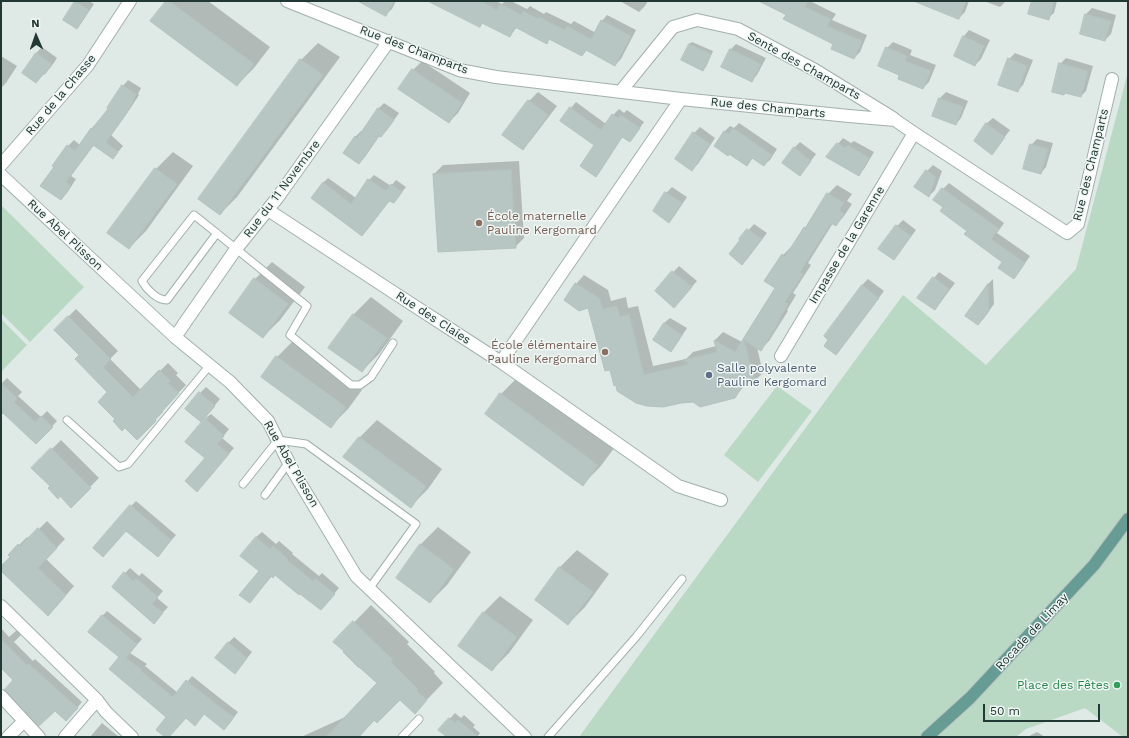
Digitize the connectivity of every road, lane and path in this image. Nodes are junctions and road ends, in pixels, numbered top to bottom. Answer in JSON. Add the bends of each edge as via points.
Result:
{"nodes":[{"id":1,"x":130,"y":1,"type":"edge"},
{"id":2,"x":287,"y":1,"type":"edge"},
{"id":3,"x":389,"y":41,"type":"junction"},
{"id":4,"x":1112,"y":79,"type":"dead end"},
{"id":5,"x":621,"y":92,"type":"junction"},
{"id":6,"x":680,"y":99,"type":"junction"},
{"id":7,"x":895,"y":120,"type":"junction"},
{"id":8,"x":914,"y":133,"type":"junction"},
{"id":9,"x":1,"y":165,"type":"edge"},
{"id":10,"x":1,"y":175,"type":"edge"},
{"id":11,"x":268,"y":210,"type":"junction"},
{"id":12,"x":217,"y":233,"type":"junction"},
{"id":13,"x":236,"y":250,"type":"junction"},
{"id":14,"x":176,"y":337,"type":"junction"},
{"id":15,"x":393,"y":343,"type":"dead end"},
{"id":16,"x":781,"y":356,"type":"dead end"},
{"id":17,"x":501,"y":362,"type":"junction"},
{"id":18,"x":210,"y":365,"type":"junction"},
{"id":19,"x":67,"y":420,"type":"dead end"},
{"id":20,"x":278,"y":440,"type":"junction"},
{"id":21,"x":289,"y":462,"type":"junction"},
{"id":22,"x":243,"y":484,"type":"dead end"},
{"id":23,"x":265,"y":495,"type":"dead end"},
{"id":24,"x":721,"y":500,"type":"dead end"},
{"id":25,"x":1128,"y":519,"type":"edge"},
{"id":26,"x":682,"y":579,"type":"dead end"},
{"id":27,"x":369,"y":589,"type":"junction"},
{"id":28,"x":1,"y":606,"type":"edge"},
{"id":29,"x":1,"y":696,"type":"edge"},
{"id":30,"x":98,"y":700,"type":"junction"},
{"id":31,"x":419,"y":719,"type":"dead end"},
{"id":32,"x":24,"y":721,"type":"junction"},
{"id":33,"x":8,"y":737,"type":"edge"},
{"id":34,"x":39,"y":737,"type":"edge"},
{"id":35,"x":65,"y":737,"type":"edge"},
{"id":36,"x":132,"y":737,"type":"edge"},
{"id":37,"x":402,"y":737,"type":"edge"},
{"id":38,"x":525,"y":737,"type":"edge"},
{"id":39,"x":548,"y":737,"type":"edge"},
{"id":40,"x":927,"y":737,"type":"edge"}],
"edges":[{"from":1,"to":9,"type":"street","name":"Rue de la Chasse","via":[[88,65]]},
{"from":2,"to":3,"type":"street","name":"Rue des Champarts"},
{"from":3,"to":5,"type":"street","name":"Rue des Champarts","via":[[459,70]]},
{"from":3,"to":11,"type":"street","name":"Rue du 11 Novembre"},
{"from":4,"to":8,"type":"street","name":"Rue des Champarts","via":[[1078,224],[1067,233]]},
{"from":5,"to":6,"type":"street","name":"Rue des Champarts"},
{"from":5,"to":7,"type":"street","name":"Sente des Champarts","via":[[673,27],[697,20],[738,29],[815,70]]},
{"from":6,"to":7,"type":"street","name":"Rue des Champarts"},
{"from":6,"to":17,"type":"street"},
{"from":7,"to":8,"type":"street","name":"Rue des Champarts"},
{"from":8,"to":16,"type":"street","name":"Impasse de la Garenne"},
{"from":10,"to":14,"type":"street","name":"Rue Abel Plisson"},
{"from":11,"to":13,"type":"street","name":"Rue du 11 Novembre"},
{"from":11,"to":17,"type":"street","name":"Rue des Claies"},
{"from":12,"to":12,"type":"lane","via":[[168,300],[162,300],[146,288],[142,281],[194,215]]},
{"from":12,"to":13,"type":"lane"},
{"from":13,"to":14,"type":"street","name":"Rue du 11 Novembre"},
{"from":13,"to":15,"type":"lane","via":[[307,306],[290,335],[351,385],[360,385],[371,377]]},
{"from":14,"to":18,"type":"street","name":"Rue Abel Plisson"},
{"from":17,"to":24,"type":"street","name":"Rue des Claies","via":[[678,486]]},
{"from":18,"to":19,"type":"lane","via":[[128,464],[119,467]]},
{"from":18,"to":20,"type":"street","name":"Rue Abel Plisson","via":[[268,421]]},
{"from":20,"to":21,"type":"street","name":"Rue Abel Plisson"},
{"from":20,"to":22,"type":"lane"},
{"from":20,"to":27,"type":"lane","via":[[306,444],[416,524]]},
{"from":21,"to":23,"type":"lane"},
{"from":21,"to":27,"type":"street","name":"Rue Abel Plisson","via":[[356,576]]},
{"from":25,"to":40,"type":"main road","name":"Rocade de Limay","via":[[1094,565],[970,698]]},
{"from":26,"to":39,"type":"lane","via":[[636,637]]},
{"from":27,"to":38,"type":"street","name":"Rue Abel Plisson"},
{"from":28,"to":30,"type":"street"},
{"from":29,"to":32,"type":"street"},
{"from":30,"to":35,"type":"street"},
{"from":30,"to":36,"type":"street","via":[[106,712]]},
{"from":31,"to":37,"type":"lane"},
{"from":32,"to":33,"type":"street"},
{"from":32,"to":34,"type":"street"}]}
